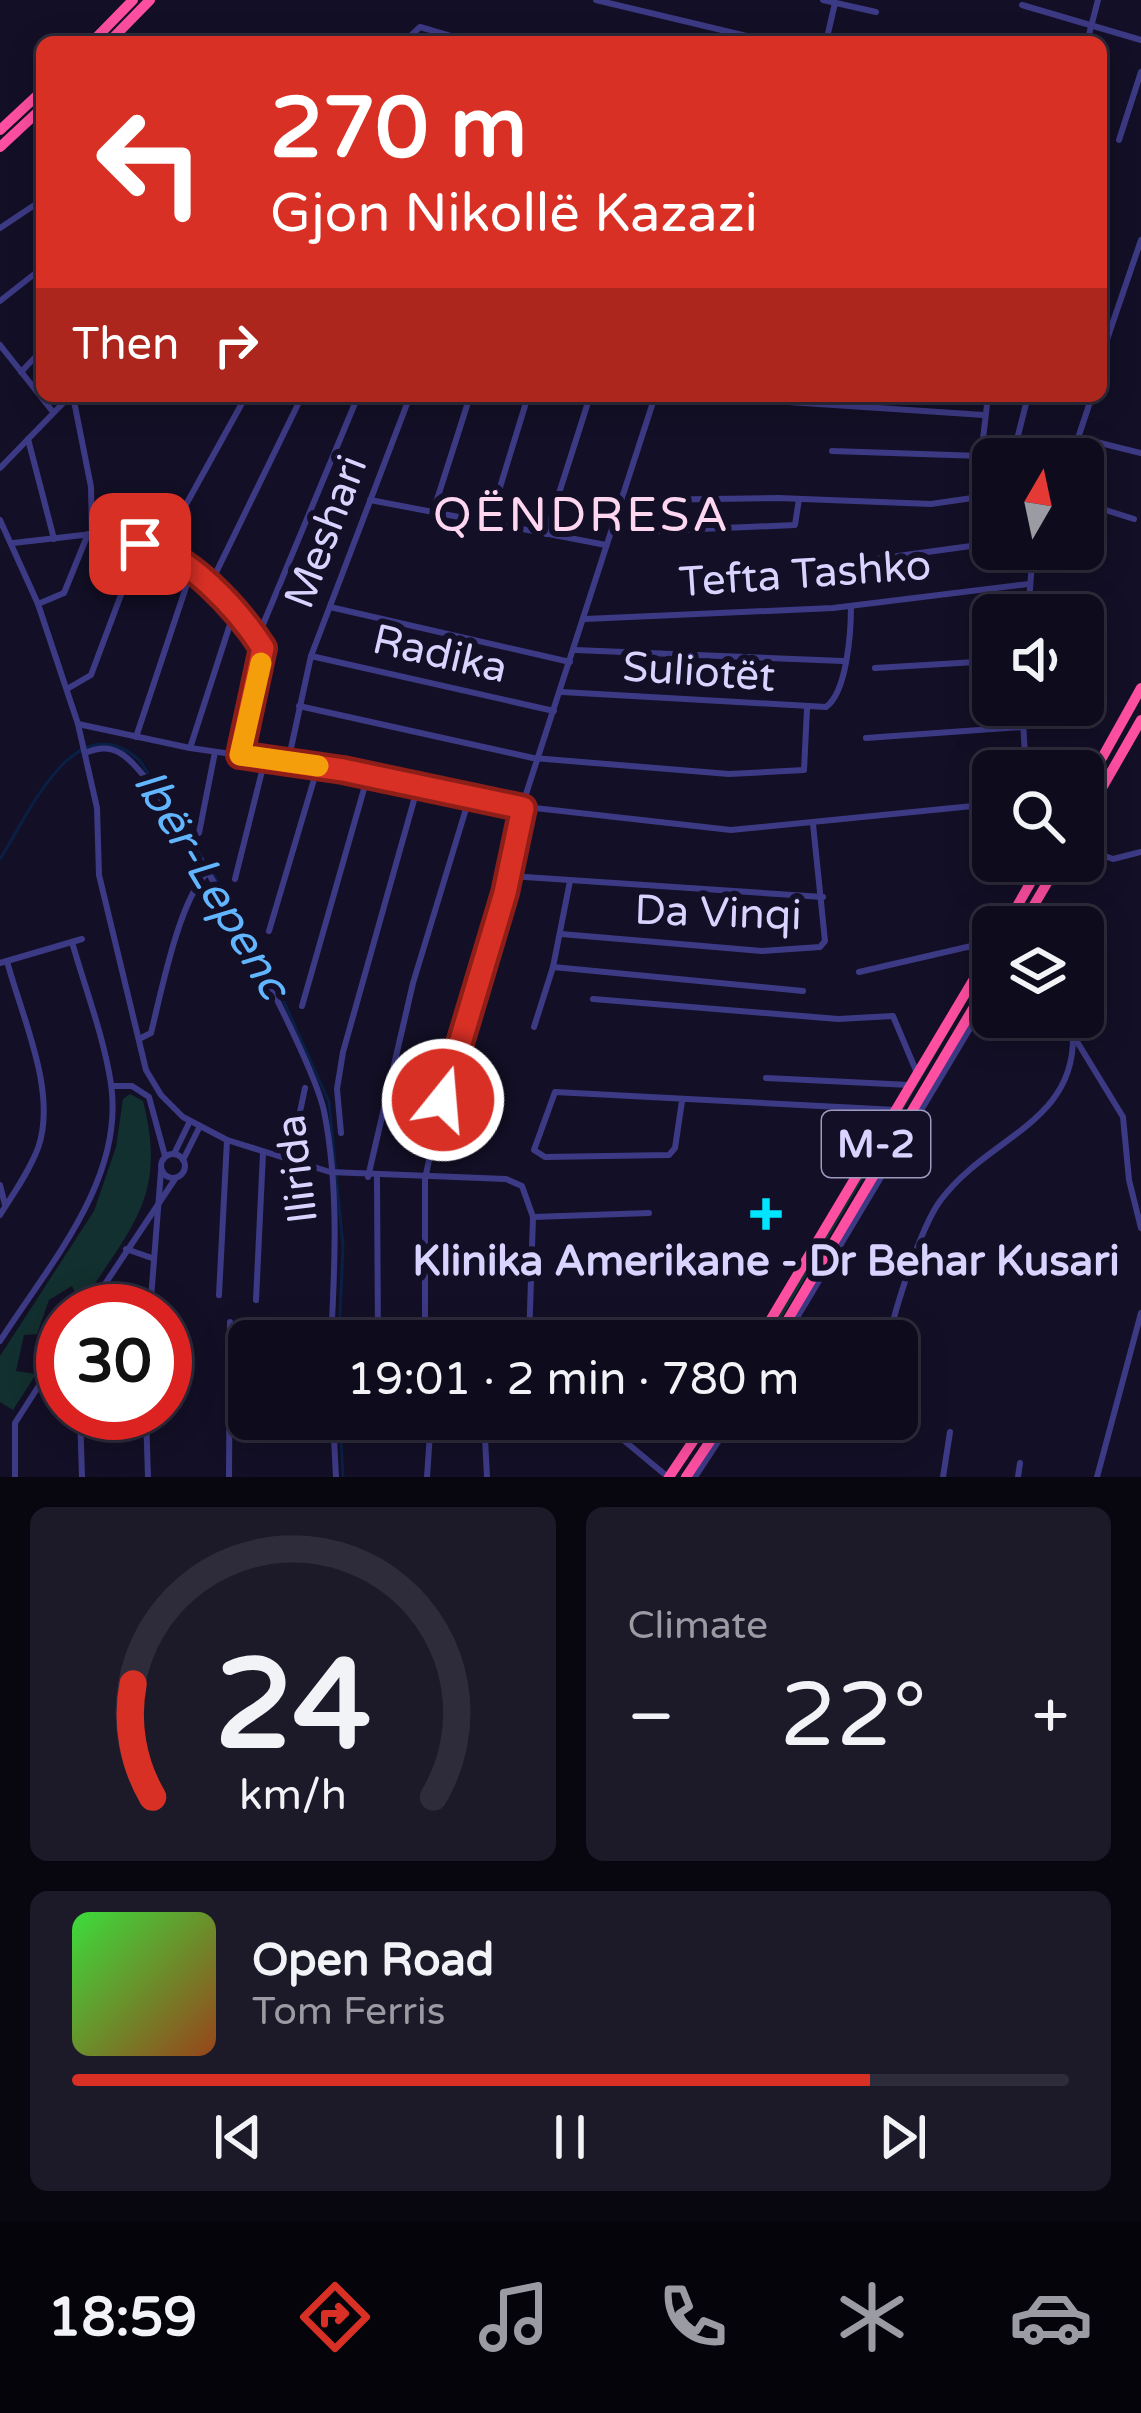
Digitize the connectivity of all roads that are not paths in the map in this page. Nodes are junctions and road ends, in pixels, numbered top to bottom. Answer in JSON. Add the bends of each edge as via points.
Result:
{"nodes":[{"id":1,"x":133,"y":0,"type":"edge"},
{"id":2,"x":150,"y":0,"type":"edge"},
{"id":3,"x":596,"y":0,"type":"edge"},
{"id":4,"x":823,"y":0,"type":"edge"},
{"id":5,"x":1098,"y":0,"type":"edge"},
{"id":6,"x":836,"y":3,"type":"junction"},
{"id":7,"x":1022,"y":5,"type":"dead end"},
{"id":8,"x":876,"y":12,"type":"dead end"},
{"id":9,"x":1092,"y":26,"type":"junction"},
{"id":10,"x":98,"y":36,"type":"edge"},
{"id":11,"x":115,"y":36,"type":"edge"},
{"id":12,"x":410,"y":36,"type":"edge"},
{"id":13,"x":451,"y":36,"type":"edge"},
{"id":14,"x":747,"y":36,"type":"edge"},
{"id":15,"x":828,"y":36,"type":"edge"},
{"id":16,"x":1089,"y":36,"type":"edge"},
{"id":17,"x":1141,"y":40,"type":"edge"},
{"id":18,"x":1141,"y":72,"type":"edge"},
{"id":19,"x":36,"y":97,"type":"edge"},
{"id":20,"x":36,"y":113,"type":"edge"},
{"id":21,"x":0,"y":130,"type":"edge"},
{"id":22,"x":1119,"y":140,"type":"dead end"},
{"id":23,"x":0,"y":146,"type":"edge"},
{"id":24,"x":36,"y":204,"type":"edge"},
{"id":25,"x":0,"y":228,"type":"edge"},
{"id":26,"x":1141,"y":240,"type":"edge"},
{"id":27,"x":1130,"y":268,"type":"junction"},
{"id":28,"x":1141,"y":271,"type":"edge"},
{"id":29,"x":36,"y":273,"type":"edge"},
{"id":30,"x":0,"y":302,"type":"edge"},
{"id":31,"x":1107,"y":339,"type":"edge"},
{"id":32,"x":0,"y":346,"type":"edge"},
{"id":33,"x":36,"y":357,"type":"edge"},
{"id":34,"x":22,"y":372,"type":"junction"},
{"id":35,"x":36,"y":390,"type":"edge"},
{"id":36,"x":45,"y":402,"type":"edge"},
{"id":37,"x":65,"y":402,"type":"edge"},
{"id":38,"x":73,"y":402,"type":"edge"},
{"id":39,"x":243,"y":402,"type":"edge"},
{"id":40,"x":299,"y":402,"type":"edge"},
{"id":41,"x":356,"y":402,"type":"edge"},
{"id":42,"x":408,"y":402,"type":"edge"},
{"id":43,"x":468,"y":402,"type":"edge"},
{"id":44,"x":526,"y":402,"type":"edge"},
{"id":45,"x":588,"y":402,"type":"edge"},
{"id":46,"x":654,"y":402,"type":"edge"},
{"id":47,"x":790,"y":402,"type":"edge"},
{"id":48,"x":987,"y":402,"type":"edge"},
{"id":49,"x":1026,"y":402,"type":"edge"},
{"id":50,"x":1091,"y":402,"type":"edge"},
{"id":51,"x":53,"y":412,"type":"junction"},
{"id":52,"x":984,"y":415,"type":"junction"},
{"id":53,"x":982,"y":438,"type":"edge"},
{"id":54,"x":1017,"y":438,"type":"edge"},
{"id":55,"x":1079,"y":438,"type":"edge"},
{"id":56,"x":28,"y":439,"type":"junction"},
{"id":57,"x":1104,"y":444,"type":"edge"},
{"id":58,"x":832,"y":451,"type":"dead end"},
{"id":59,"x":1141,"y":453,"type":"edge"},
{"id":60,"x":972,"y":456,"type":"edge"},
{"id":61,"x":0,"y":467,"type":"edge"},
{"id":62,"x":972,"y":495,"type":"edge"},
{"id":63,"x":800,"y":499,"type":"junction"},
{"id":64,"x":370,"y":500,"type":"junction"},
{"id":65,"x":643,"y":500,"type":"dead end"},
{"id":66,"x":1104,"y":510,"type":"edge"},
{"id":67,"x":434,"y":512,"type":"junction"},
{"id":68,"x":1134,"y":519,"type":"dead end"},
{"id":69,"x":0,"y":520,"type":"edge"},
{"id":70,"x":489,"y":523,"type":"junction"},
{"id":71,"x":632,"y":532,"type":"dead end"},
{"id":72,"x":90,"y":534,"type":"junction"},
{"id":73,"x":546,"y":534,"type":"junction"},
{"id":74,"x":54,"y":538,"type":"junction"},
{"id":75,"x":13,"y":543,"type":"junction"},
{"id":76,"x":140,"y":544,"type":"junction"},
{"id":77,"x":606,"y":545,"type":"junction"},
{"id":78,"x":972,"y":547,"type":"edge"},
{"id":79,"x":162,"y":548,"type":"junction"},
{"id":80,"x":810,"y":568,"type":"dead end"},
{"id":81,"x":1030,"y":570,"type":"edge"},
{"id":82,"x":191,"y":572,"type":"junction"},
{"id":83,"x":1029,"y":584,"type":"junction"},
{"id":84,"x":208,"y":588,"type":"junction"},
{"id":85,"x":1029,"y":594,"type":"edge"},
{"id":86,"x":38,"y":604,"type":"junction"},
{"id":87,"x":851,"y":606,"type":"junction"},
{"id":88,"x":330,"y":608,"type":"junction"},
{"id":89,"x":234,"y":612,"type":"junction"},
{"id":90,"x":585,"y":619,"type":"junction"},
{"id":91,"x":257,"y":639,"type":"junction"},
{"id":92,"x":575,"y":650,"type":"junction"},
{"id":93,"x":311,"y":656,"type":"junction"},
{"id":94,"x":843,"y":661,"type":"junction"},
{"id":95,"x":570,"y":662,"type":"junction"},
{"id":96,"x":972,"y":663,"type":"edge"},
{"id":97,"x":875,"y":668,"type":"dead end"},
{"id":98,"x":67,"y":688,"type":"junction"},
{"id":99,"x":1141,"y":688,"type":"edge"},
{"id":100,"x":561,"y":692,"type":"junction"},
{"id":101,"x":299,"y":706,"type":"junction"},
{"id":102,"x":807,"y":709,"type":"junction"},
{"id":103,"x":555,"y":712,"type":"junction"},
{"id":104,"x":1141,"y":720,"type":"edge"},
{"id":105,"x":78,"y":724,"type":"junction"},
{"id":106,"x":1023,"y":727,"type":"joint"},
{"id":107,"x":136,"y":737,"type":"junction"},
{"id":108,"x":866,"y":737,"type":"dead end"},
{"id":109,"x":190,"y":748,"type":"junction"},
{"id":110,"x":1025,"y":750,"type":"edge"},
{"id":111,"x":215,"y":752,"type":"junction"},
{"id":112,"x":85,"y":753,"type":"junction"},
{"id":113,"x":1104,"y":754,"type":"edge"},
{"id":114,"x":240,"y":755,"type":"junction"},
{"id":115,"x":539,"y":757,"type":"junction"},
{"id":116,"x":265,"y":759,"type":"junction"},
{"id":117,"x":287,"y":762,"type":"junction"},
{"id":118,"x":318,"y":766,"type":"junction"},
{"id":119,"x":368,"y":775,"type":"junction"},
{"id":120,"x":1104,"y":784,"type":"edge"},
{"id":121,"x":418,"y":786,"type":"junction"},
{"id":122,"x":469,"y":799,"type":"junction"},
{"id":123,"x":972,"y":806,"type":"edge"},
{"id":124,"x":523,"y":808,"type":"junction"},
{"id":125,"x":813,"y":824,"type":"junction"},
{"id":126,"x":200,"y":833,"type":"dead end"},
{"id":127,"x":1141,"y":852,"type":"edge"},
{"id":128,"x":1104,"y":856,"type":"edge"},
{"id":129,"x":207,"y":873,"type":"junction"},
{"id":130,"x":510,"y":876,"type":"junction"},
{"id":131,"x":235,"y":879,"type":"dead end"},
{"id":132,"x":570,"y":881,"type":"junction"},
{"id":133,"x":824,"y":897,"type":"junction"},
{"id":134,"x":269,"y":931,"type":"dead end"},
{"id":135,"x":561,"y":934,"type":"junction"},
{"id":136,"x":82,"y":939,"type":"dead end"},
{"id":137,"x":72,"y":941,"type":"junction"},
{"id":138,"x":972,"y":948,"type":"edge"},
{"id":139,"x":3,"y":962,"type":"edge"},
{"id":140,"x":553,"y":967,"type":"junction"},
{"id":141,"x":859,"y":971,"type":"dead end"},
{"id":142,"x":972,"y":980,"type":"edge"},
{"id":143,"x":803,"y":991,"type":"dead end"},
{"id":144,"x":593,"y":999,"type":"dead end"},
{"id":145,"x":302,"y":1006,"type":"dead end"},
{"id":146,"x":972,"y":1011,"type":"edge"},
{"id":147,"x":972,"y":1024,"type":"edge"},
{"id":148,"x":534,"y":1027,"type":"dead end"},
{"id":149,"x":1073,"y":1038,"type":"edge"},
{"id":150,"x":1075,"y":1038,"type":"edge"},
{"id":151,"x":139,"y":1039,"type":"junction"},
{"id":152,"x":1091,"y":1065,"type":"junction"},
{"id":153,"x":1071,"y":1072,"type":"junction"},
{"id":154,"x":766,"y":1078,"type":"dead end"},
{"id":155,"x":914,"y":1080,"type":"junction"},
{"id":156,"x":112,"y":1086,"type":"junction"},
{"id":157,"x":305,"y":1088,"type":"dead end"},
{"id":158,"x":682,"y":1101,"type":"junction"},
{"id":159,"x":897,"y":1110,"type":"junction"},
{"id":160,"x":190,"y":1120,"type":"junction"},
{"id":161,"x":200,"y":1126,"type":"junction"},
{"id":162,"x":341,"y":1132,"type":"dead end"},
{"id":163,"x":227,"y":1140,"type":"junction"},
{"id":164,"x":263,"y":1152,"type":"junction"},
{"id":165,"x":170,"y":1155,"type":"junction"},
{"id":166,"x":290,"y":1159,"type":"junction"},
{"id":167,"x":184,"y":1160,"type":"junction"},
{"id":168,"x":161,"y":1172,"type":"junction"},
{"id":169,"x":330,"y":1172,"type":"junction"},
{"id":170,"x":372,"y":1177,"type":"junction"},
{"id":171,"x":175,"y":1179,"type":"junction"},
{"id":172,"x":425,"y":1179,"type":"junction"},
{"id":173,"x":0,"y":1185,"type":"edge"},
{"id":174,"x":157,"y":1200,"type":"junction"},
{"id":175,"x":5,"y":1207,"type":"junction"},
{"id":176,"x":1139,"y":1209,"type":"edge"},
{"id":177,"x":649,"y":1214,"type":"dead end"},
{"id":178,"x":0,"y":1215,"type":"edge"},
{"id":179,"x":533,"y":1217,"type":"junction"},
{"id":180,"x":1141,"y":1228,"type":"edge"},
{"id":181,"x":126,"y":1250,"type":"junction"},
{"id":182,"x":154,"y":1262,"type":"junction"},
{"id":183,"x":104,"y":1284,"type":"edge"},
{"id":184,"x":152,"y":1284,"type":"edge"},
{"id":185,"x":219,"y":1295,"type":"dead end"},
{"id":186,"x":256,"y":1300,"type":"dead end"},
{"id":187,"x":1141,"y":1313,"type":"edge"},
{"id":188,"x":333,"y":1320,"type":"edge"},
{"id":189,"x":377,"y":1320,"type":"edge"},
{"id":190,"x":425,"y":1320,"type":"edge"},
{"id":191,"x":530,"y":1320,"type":"edge"},
{"id":192,"x":771,"y":1320,"type":"edge"},
{"id":193,"x":791,"y":1320,"type":"edge"},
{"id":194,"x":792,"y":1320,"type":"edge"},
{"id":195,"x":895,"y":1320,"type":"edge"},
{"id":196,"x":1137,"y":1337,"type":"edge"},
{"id":197,"x":0,"y":1341,"type":"edge"},
{"id":198,"x":36,"y":1394,"type":"edge"},
{"id":199,"x":950,"y":1432,"type":"dead end"},
{"id":200,"x":81,"y":1440,"type":"edge"},
{"id":201,"x":147,"y":1440,"type":"edge"},
{"id":202,"x":229,"y":1440,"type":"edge"},
{"id":203,"x":334,"y":1440,"type":"edge"},
{"id":204,"x":430,"y":1440,"type":"edge"},
{"id":205,"x":485,"y":1440,"type":"edge"},
{"id":206,"x":623,"y":1440,"type":"edge"},
{"id":207,"x":694,"y":1440,"type":"edge"},
{"id":208,"x":715,"y":1440,"type":"edge"},
{"id":209,"x":1020,"y":1463,"type":"dead end"},
{"id":210,"x":15,"y":1477,"type":"edge"},
{"id":211,"x":82,"y":1477,"type":"edge"},
{"id":212,"x":148,"y":1477,"type":"edge"},
{"id":213,"x":229,"y":1477,"type":"edge"},
{"id":214,"x":336,"y":1477,"type":"edge"},
{"id":215,"x":428,"y":1477,"type":"edge"},
{"id":216,"x":487,"y":1477,"type":"edge"},
{"id":217,"x":668,"y":1477,"type":"edge"},
{"id":218,"x":691,"y":1477,"type":"edge"},
{"id":219,"x":943,"y":1477,"type":"edge"},
{"id":220,"x":1018,"y":1477,"type":"edge"},
{"id":221,"x":1097,"y":1477,"type":"edge"}],
"edges":[{"from":1,"to":10,"type":"highway"},
{"from":2,"to":11,"type":"highway"},
{"from":3,"to":14,"type":"street"},
{"from":4,"to":6,"type":"street"},
{"from":5,"to":9,"type":"street"},
{"from":6,"to":8,"type":"street"},
{"from":6,"to":15,"type":"street"},
{"from":7,"to":9,"type":"street"},
{"from":9,"to":16,"type":"street"},
{"from":9,"to":17,"type":"street"},
{"from":12,"to":13,"type":"street","via":[[420,27]]},
{"from":18,"to":22,"type":"street"},
{"from":19,"to":21,"type":"highway"},
{"from":20,"to":23,"type":"highway"},
{"from":24,"to":25,"type":"street"},
{"from":26,"to":27,"type":"street"},
{"from":27,"to":28,"type":"street"},
{"from":27,"to":31,"type":"street"},
{"from":29,"to":30,"type":"street"},
{"from":32,"to":34,"type":"street"},
{"from":33,"to":34,"type":"street"},
{"from":34,"to":35,"type":"street"},
{"from":36,"to":51,"type":"street"},
{"from":37,"to":51,"type":"street"},
{"from":38,"to":72,"type":"street","via":[[91,487]]},
{"from":39,"to":79,"type":"street"},
{"from":40,"to":84,"type":"street"},
{"from":41,"to":91,"type":"street"},
{"from":42,"to":64,"type":"street","name":"Meshari"},
{"from":43,"to":67,"type":"street"},
{"from":44,"to":70,"type":"street"},
{"from":45,"to":73,"type":"street"},
{"from":46,"to":77,"type":"street"},
{"from":47,"to":52,"type":"street"},
{"from":48,"to":52,"type":"street"},
{"from":49,"to":54,"type":"street"},
{"from":50,"to":55,"type":"street"},
{"from":51,"to":56,"type":"street"},
{"from":52,"to":53,"type":"street"},
{"from":56,"to":61,"type":"street"},
{"from":56,"to":74,"type":"street"},
{"from":57,"to":59,"type":"street"},
{"from":58,"to":60,"type":"street"},
{"from":62,"to":63,"type":"street","via":[[931,504]]},
{"from":63,"to":65,"type":"street"},
{"from":63,"to":71,"type":"street","via":[[795,525]]},
{"from":64,"to":67,"type":"street"},
{"from":64,"to":88,"type":"street","name":"Meshari"},
{"from":66,"to":68,"type":"street"},
{"from":67,"to":70,"type":"street"},
{"from":69,"to":75,"type":"street"},
{"from":70,"to":73,"type":"street"},
{"from":72,"to":74,"type":"street"},
{"from":72,"to":76,"type":"street"},
{"from":72,"to":86,"type":"street","via":[[64,592]]},
{"from":73,"to":77,"type":"street"},
{"from":74,"to":75,"type":"street"},
{"from":75,"to":86,"type":"street"},
{"from":76,"to":79,"type":"street"},
{"from":76,"to":98,"type":"street","via":[[91,675]]},
{"from":77,"to":90,"type":"street"},
{"from":78,"to":80,"type":"street"},
{"from":79,"to":82,"type":"street"},
{"from":81,"to":83,"type":"street"},
{"from":82,"to":84,"type":"street"},
{"from":82,"to":107,"type":"street"},
{"from":83,"to":85,"type":"street"},
{"from":83,"to":87,"type":"street","name":"Tefta Tashko"},
{"from":84,"to":89,"type":"street"},
{"from":86,"to":98,"type":"street"},
{"from":87,"to":90,"type":"street","name":"Tefta Tashko"},
{"from":87,"to":94,"type":"street"},
{"from":88,"to":93,"type":"street","name":"Meshari"},
{"from":88,"to":95,"type":"street"},
{"from":89,"to":91,"type":"street"},
{"from":89,"to":109,"type":"street"},
{"from":90,"to":92,"type":"street"},
{"from":91,"to":114,"type":"street","via":[[264,651]]},
{"from":92,"to":94,"type":"street"},
{"from":92,"to":95,"type":"street"},
{"from":93,"to":101,"type":"street","name":"Meshari"},
{"from":93,"to":103,"type":"street","name":"Radika"},
{"from":94,"to":102,"type":"street","name":"Suliotët","via":[[832,704]]},
{"from":95,"to":100,"type":"street"},
{"from":96,"to":97,"type":"street"},
{"from":98,"to":105,"type":"street"},
{"from":99,"to":113,"type":"highway"},
{"from":100,"to":102,"type":"street","name":"Suliotët"},
{"from":100,"to":103,"type":"street"},
{"from":101,"to":115,"type":"street"},
{"from":101,"to":117,"type":"street","name":"Meshari"},
{"from":102,"to":115,"type":"street","via":[[799,773]]},
{"from":103,"to":115,"type":"street"},
{"from":104,"to":120,"type":"highway"},
{"from":105,"to":107,"type":"street"},
{"from":105,"to":112,"type":"street"},
{"from":106,"to":108,"type":"street"},
{"from":106,"to":110,"type":"street"},
{"from":107,"to":109,"type":"street"},
{"from":109,"to":111,"type":"street"},
{"from":111,"to":114,"type":"street"},
{"from":111,"to":126,"type":"street"},
{"from":112,"to":129,"type":"street","name":"Ilirida","via":[[104,748],[127,758]]},
{"from":112,"to":151,"type":"street","via":[[99,875]]},
{"from":114,"to":116,"type":"street"},
{"from":115,"to":124,"type":"street"},
{"from":116,"to":117,"type":"street"},
{"from":116,"to":131,"type":"street"},
{"from":117,"to":118,"type":"street"},
{"from":118,"to":119,"type":"street"},
{"from":118,"to":134,"type":"street"},
{"from":119,"to":121,"type":"street"},
{"from":119,"to":145,"type":"street"},
{"from":121,"to":122,"type":"street"},
{"from":121,"to":162,"type":"street","via":[[348,1029],[337,1089]]},
{"from":122,"to":124,"type":"street"},
{"from":122,"to":170,"type":"street","via":[[413,983]]},
{"from":123,"to":125,"type":"street"},
{"from":124,"to":125,"type":"street","via":[[731,830]]},
{"from":124,"to":130,"type":"street"},
{"from":125,"to":133,"type":"street"},
{"from":127,"to":128,"type":"street"},
{"from":129,"to":151,"type":"street","via":[[151,1033]]},
{"from":129,"to":169,"type":"street","name":"Ilirida","via":[[313,1077]]},
{"from":130,"to":132,"type":"street"},
{"from":130,"to":172,"type":"street"},
{"from":132,"to":133,"type":"street"},
{"from":132,"to":135,"type":"street"},
{"from":133,"to":135,"type":"street","name":"Da Vinqi","via":[[825,941],[815,948]]},
{"from":135,"to":140,"type":"street"},
{"from":136,"to":137,"type":"street"},
{"from":137,"to":139,"type":"street"},
{"from":137,"to":156,"type":"street"},
{"from":138,"to":141,"type":"street"},
{"from":139,"to":175,"type":"street","via":[[43,1118],[38,1149]]},
{"from":140,"to":143,"type":"street"},
{"from":140,"to":148,"type":"street"},
{"from":142,"to":155,"type":"highway","number":"M-2"},
{"from":144,"to":155,"type":"street","via":[[838,1019],[893,1016]]},
{"from":146,"to":193,"type":"highway","number":"M-2"},
{"from":147,"to":194,"type":"street"},
{"from":149,"to":153,"type":"street"},
{"from":150,"to":152,"type":"street"},
{"from":151,"to":160,"type":"street","via":[[151,1082]]},
{"from":152,"to":153,"type":"street"},
{"from":152,"to":176,"type":"street","via":[[1123,1117]]},
{"from":153,"to":195,"type":"street","via":[[1052,1105],[974,1162],[935,1208]]},
{"from":154,"to":155,"type":"street"},
{"from":155,"to":159,"type":"highway","number":"M-2"},
{"from":156,"to":165,"type":"street","via":[[149,1096]]},
{"from":156,"to":197,"type":"street","via":[[97,1182]]},
{"from":157,"to":166,"type":"street"},
{"from":158,"to":158,"type":"street","via":[[669,1155],[545,1157],[534,1150],[555,1092]]},
{"from":158,"to":159,"type":"street"},
{"from":159,"to":192,"type":"highway","number":"M-2"},
{"from":160,"to":161,"type":"street"},
{"from":160,"to":165,"type":"street"},
{"from":161,"to":163,"type":"street"},
{"from":161,"to":167,"type":"street"},
{"from":163,"to":164,"type":"street"},
{"from":163,"to":185,"type":"street"},
{"from":164,"to":166,"type":"street"},
{"from":164,"to":186,"type":"street"},
{"from":165,"to":167,"type":"street"},
{"from":165,"to":168,"type":"street"},
{"from":166,"to":169,"type":"street"},
{"from":167,"to":171,"type":"street"},
{"from":168,"to":171,"type":"street"},
{"from":168,"to":174,"type":"street"},
{"from":169,"to":170,"type":"street"},
{"from":169,"to":188,"type":"street","name":"Ilirida"},
{"from":170,"to":172,"type":"street"},
{"from":170,"to":189,"type":"street"},
{"from":171,"to":174,"type":"street"},
{"from":172,"to":179,"type":"street","via":[[515,1182],[526,1190]]},
{"from":172,"to":190,"type":"street"},
{"from":173,"to":175,"type":"street"},
{"from":174,"to":181,"type":"street"},
{"from":174,"to":182,"type":"street"},
{"from":175,"to":178,"type":"street"},
{"from":176,"to":180,"type":"street"},
{"from":177,"to":179,"type":"street"},
{"from":179,"to":191,"type":"street"},
{"from":181,"to":182,"type":"street"},
{"from":181,"to":183,"type":"street"},
{"from":182,"to":184,"type":"street"},
{"from":187,"to":196,"type":"street"},
{"from":196,"to":221,"type":"street"},
{"from":198,"to":210,"type":"street","via":[[15,1424]]},
{"from":199,"to":219,"type":"street"},
{"from":200,"to":211,"type":"street"},
{"from":201,"to":212,"type":"street"},
{"from":202,"to":213,"type":"street"},
{"from":203,"to":214,"type":"street"},
{"from":204,"to":215,"type":"street"},
{"from":205,"to":216,"type":"street"},
{"from":206,"to":217,"type":"street"},
{"from":207,"to":217,"type":"highway"},
{"from":208,"to":218,"type":"highway"},
{"from":209,"to":220,"type":"street"}]}
